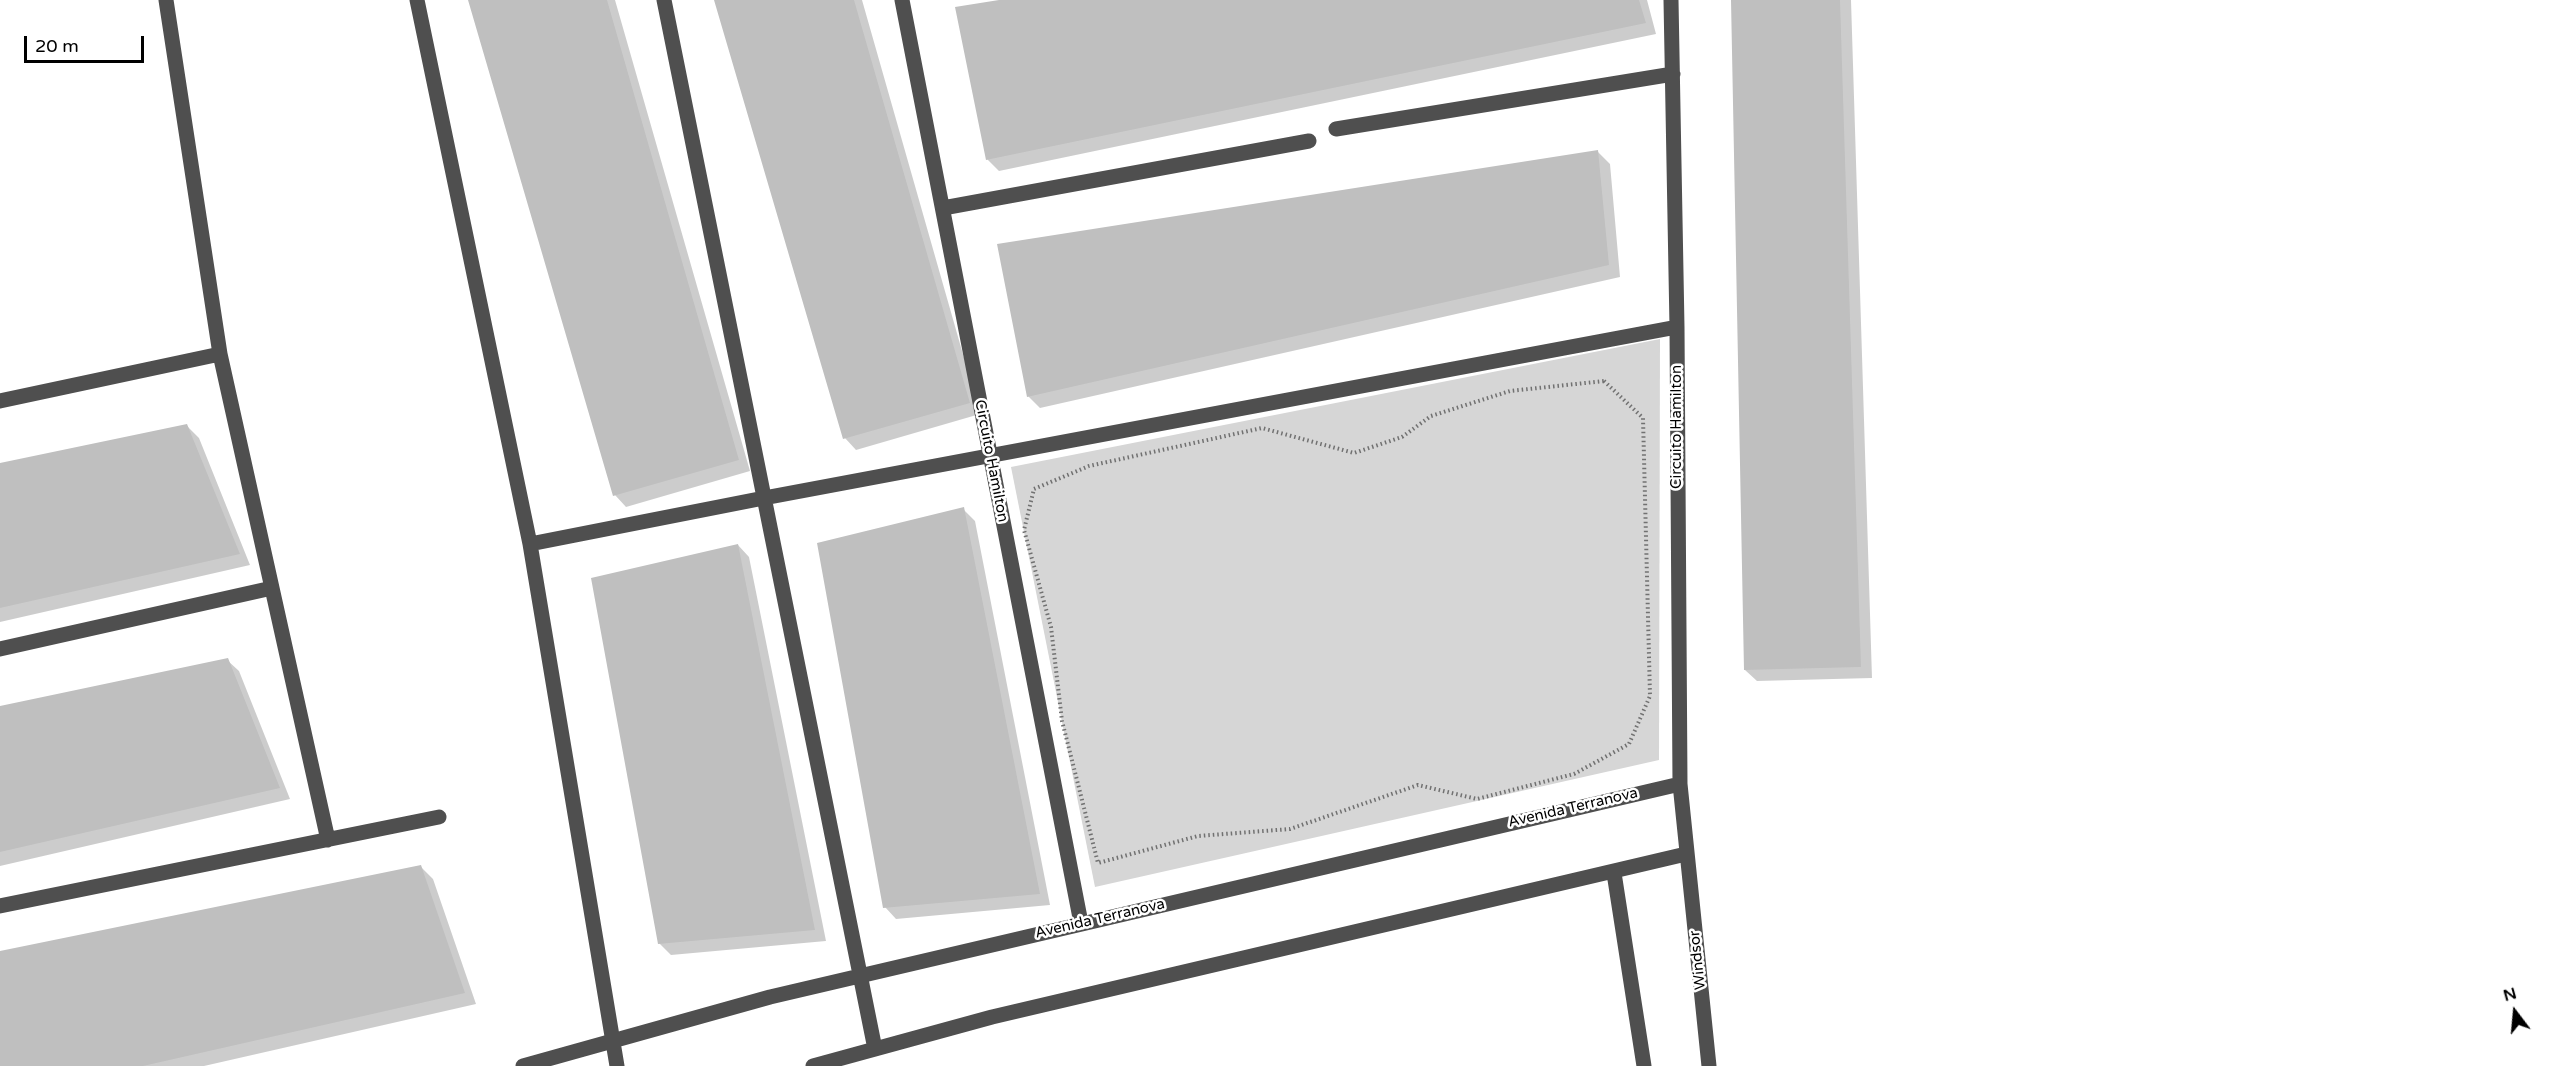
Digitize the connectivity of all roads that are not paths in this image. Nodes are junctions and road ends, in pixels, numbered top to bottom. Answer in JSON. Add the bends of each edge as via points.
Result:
{"nodes":[{"id":1,"x":166,"y":0,"type":"edge"},
{"id":2,"x":417,"y":0,"type":"edge"},
{"id":3,"x":664,"y":0,"type":"edge"},
{"id":4,"x":902,"y":0,"type":"edge"},
{"id":5,"x":1671,"y":0,"type":"edge"},
{"id":6,"x":1673,"y":74,"type":"junction"},
{"id":7,"x":1336,"y":129,"type":"dead end"},
{"id":8,"x":1309,"y":141,"type":"dead end"},
{"id":9,"x":943,"y":208,"type":"junction"},
{"id":10,"x":1677,"y":327,"type":"junction"},
{"id":11,"x":220,"y":354,"type":"junction"},
{"id":12,"x":0,"y":401,"type":"edge"},
{"id":13,"x":990,"y":457,"type":"junction"},
{"id":14,"x":764,"y":498,"type":"junction"},
{"id":15,"x":530,"y":544,"type":"junction"},
{"id":16,"x":272,"y":588,"type":"junction"},
{"id":17,"x":0,"y":649,"type":"edge"},
{"id":18,"x":1680,"y":784,"type":"junction"},
{"id":19,"x":439,"y":817,"type":"dead end"},
{"id":20,"x":328,"y":840,"type":"junction"},
{"id":21,"x":1686,"y":854,"type":"junction"},
{"id":22,"x":1614,"y":873,"type":"junction"},
{"id":23,"x":0,"y":906,"type":"edge"},
{"id":24,"x":1081,"y":923,"type":"junction"},
{"id":25,"x":860,"y":976,"type":"junction"},
{"id":26,"x":612,"y":1041,"type":"junction"},
{"id":27,"x":875,"y":1049,"type":"junction"},
{"id":28,"x":523,"y":1066,"type":"edge"},
{"id":29,"x":617,"y":1066,"type":"edge"},
{"id":30,"x":813,"y":1066,"type":"edge"},
{"id":31,"x":1644,"y":1066,"type":"edge"},
{"id":32,"x":1709,"y":1066,"type":"edge"}],
"edges":[{"from":1,"to":11,"type":"street"},
{"from":2,"to":15,"type":"street"},
{"from":3,"to":14,"type":"street"},
{"from":4,"to":9,"type":"street","name":"Circuito Hamilton"},
{"from":5,"to":6,"type":"street","name":"Circuito Hamilton"},
{"from":6,"to":7,"type":"street"},
{"from":6,"to":10,"type":"street","name":"Circuito Hamilton"},
{"from":8,"to":9,"type":"street"},
{"from":9,"to":13,"type":"street","name":"Circuito Hamilton"},
{"from":10,"to":13,"type":"street"},
{"from":10,"to":18,"type":"street","name":"Circuito Hamilton"},
{"from":11,"to":12,"type":"street"},
{"from":11,"to":16,"type":"street"},
{"from":13,"to":14,"type":"street"},
{"from":13,"to":24,"type":"street","name":"Circuito Hamilton"},
{"from":14,"to":15,"type":"street"},
{"from":14,"to":25,"type":"street"},
{"from":15,"to":26,"type":"street"},
{"from":16,"to":17,"type":"street"},
{"from":16,"to":20,"type":"street"},
{"from":18,"to":21,"type":"street","name":"Circuito Hamilton"},
{"from":18,"to":24,"type":"street","name":"Avenida Terranova"},
{"from":19,"to":20,"type":"street"},
{"from":20,"to":23,"type":"street"},
{"from":21,"to":22,"type":"street"},
{"from":21,"to":32,"type":"street","name":"Windsor"},
{"from":22,"to":27,"type":"street","via":[[993,1017]]},
{"from":22,"to":31,"type":"street"},
{"from":24,"to":25,"type":"street","name":"Avenida Terranova"},
{"from":25,"to":26,"type":"street","name":"Avenida Terranova"},
{"from":25,"to":27,"type":"street"},
{"from":26,"to":28,"type":"street","name":"Avenida Terranova"},
{"from":26,"to":29,"type":"street"},
{"from":27,"to":30,"type":"street"}]}
